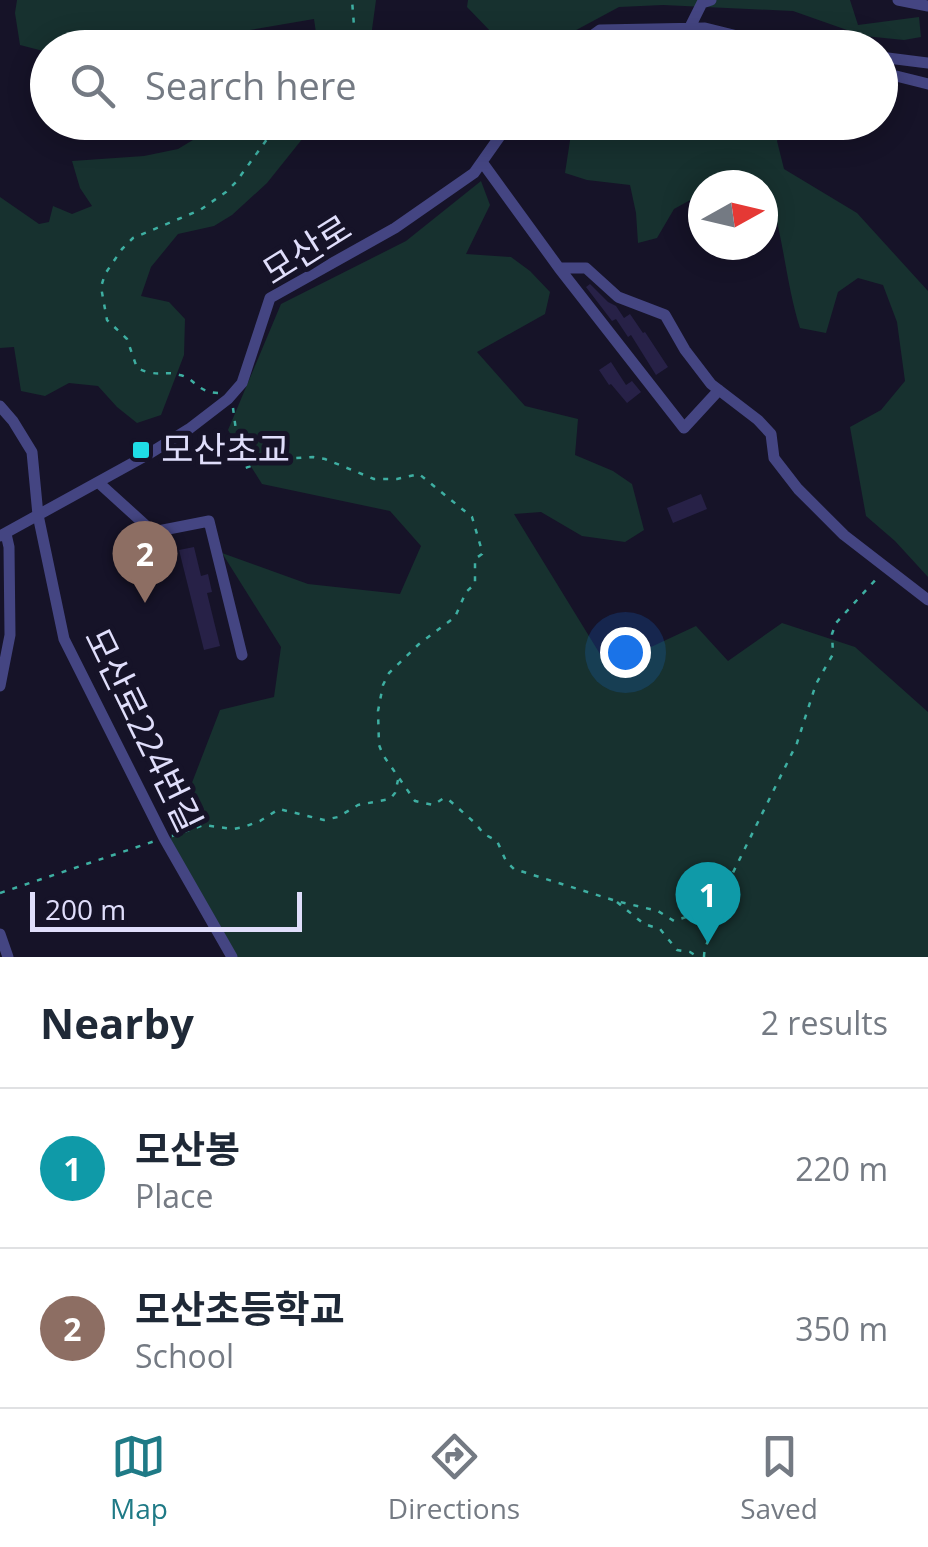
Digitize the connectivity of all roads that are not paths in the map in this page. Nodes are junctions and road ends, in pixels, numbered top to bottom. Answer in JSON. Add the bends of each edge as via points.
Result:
{"nodes":[{"id":1,"x":711,"y":0,"type":"edge"},
{"id":2,"x":898,"y":0,"type":"edge"},
{"id":3,"x":928,"y":6,"type":"edge"},
{"id":4,"x":689,"y":28,"type":"junction"},
{"id":5,"x":600,"y":30,"type":"edge"},
{"id":6,"x":713,"y":30,"type":"edge"},
{"id":7,"x":898,"y":59,"type":"edge"},
{"id":8,"x":928,"y":63,"type":"edge"},
{"id":9,"x":898,"y":76,"type":"edge"},
{"id":10,"x":928,"y":84,"type":"edge"},
{"id":11,"x":497,"y":140,"type":"edge"},
{"id":12,"x":482,"y":162,"type":"junction"},
{"id":13,"x":559,"y":268,"type":"junction"},
{"id":14,"x":719,"y":390,"type":"junction"},
{"id":15,"x":0,"y":406,"type":"edge"},
{"id":16,"x":100,"y":483,"type":"junction"},
{"id":17,"x":38,"y":516,"type":"junction"},
{"id":18,"x":3,"y":535,"type":"edge"},
{"id":19,"x":928,"y":600,"type":"edge"},
{"id":20,"x":242,"y":655,"type":"dead end"},
{"id":21,"x":0,"y":686,"type":"edge"},
{"id":22,"x":0,"y":934,"type":"edge"},
{"id":23,"x":8,"y":957,"type":"edge"},
{"id":24,"x":232,"y":957,"type":"edge"}],
"edges":[{"from":1,"to":4,"type":"street","via":[[702,3]]},
{"from":2,"to":3,"type":"street"},
{"from":4,"to":5,"type":"street"},
{"from":4,"to":6,"type":"street"},
{"from":7,"to":8,"type":"street"},
{"from":9,"to":10,"type":"street"},
{"from":11,"to":12,"type":"street","name":"모산로"},
{"from":12,"to":13,"type":"street"},
{"from":12,"to":16,"type":"street","name":"모산로","via":[[396,228],[270,298],[242,383],[228,399]]},
{"from":13,"to":14,"type":"street","via":[[586,268],[618,297],[665,315]]},
{"from":13,"to":14,"type":"street","via":[[684,428]]},
{"from":14,"to":19,"type":"street","via":[[771,434],[774,458],[798,489],[844,535]]},
{"from":15,"to":17,"type":"street","name":"모산로224번길","via":[[32,452]]},
{"from":16,"to":17,"type":"street","name":"모산로"},
{"from":16,"to":20,"type":"street","via":[[153,532],[209,522]]},
{"from":17,"to":18,"type":"street","name":"모산로"},
{"from":17,"to":24,"type":"street","name":"모산로224번길","via":[[64,639]]},
{"from":18,"to":21,"type":"street","via":[[9,547],[10,635]]},
{"from":22,"to":23,"type":"street"}]}
